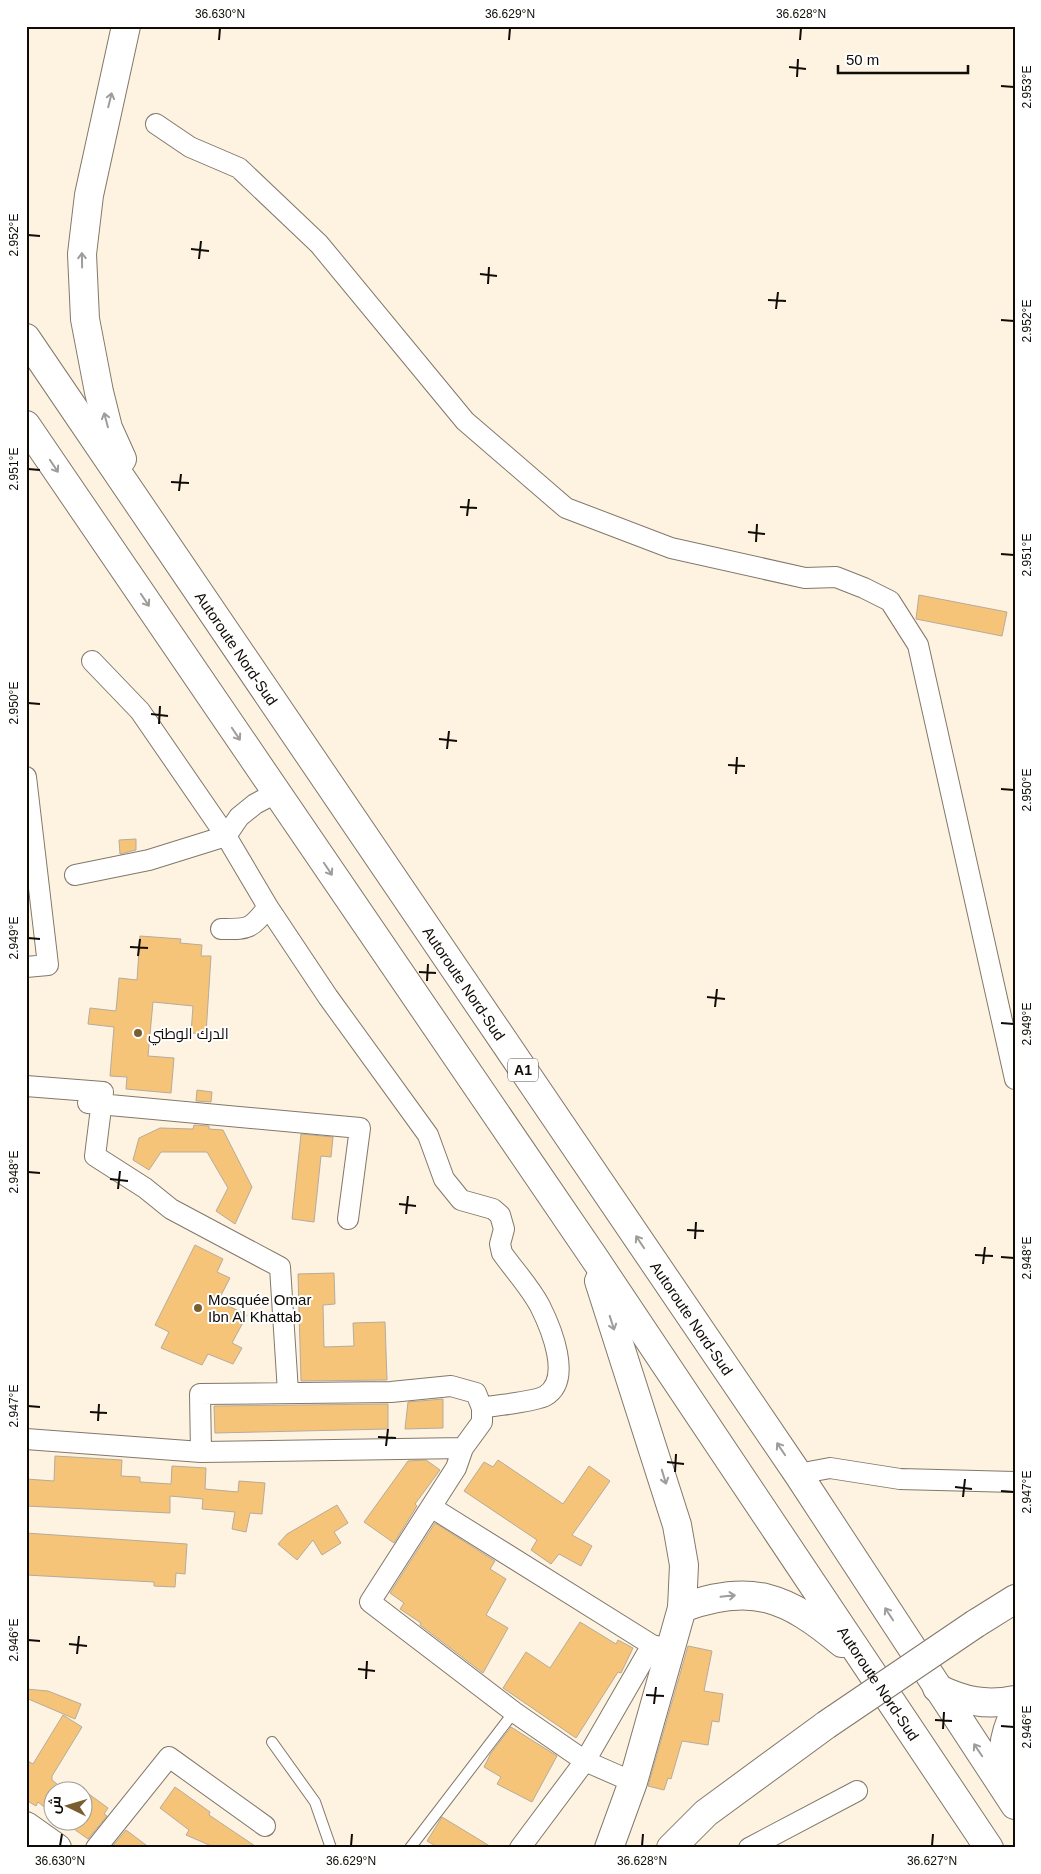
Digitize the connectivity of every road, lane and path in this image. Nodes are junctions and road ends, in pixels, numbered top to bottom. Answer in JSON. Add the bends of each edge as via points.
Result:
{"nodes":[{"id":1,"x":126,"y":26,"type":"edge"},
{"id":2,"x":156,"y":124,"type":"dead end"},
{"id":3,"x":26,"y":338,"type":"edge"},
{"id":4,"x":26,"y":425,"type":"edge"},
{"id":5,"x":154,"y":528,"type":"junction"},
{"id":6,"x":92,"y":661,"type":"dead end"},
{"id":7,"x":26,"y":777,"type":"edge"},
{"id":8,"x":276,"y":793,"type":"junction"},
{"id":9,"x":226,"y":836,"type":"junction"},
{"id":10,"x":75,"y":875,"type":"dead end"},
{"id":11,"x":268,"y":907,"type":"junction"},
{"id":12,"x":221,"y":929,"type":"dead end"},
{"id":13,"x":26,"y":967,"type":"edge"},
{"id":14,"x":1015,"y":1078,"type":"edge"},
{"id":15,"x":26,"y":1086,"type":"edge"},
{"id":16,"x":26,"y":1098,"type":"edge"},
{"id":17,"x":100,"y":1104,"type":"junction"},
{"id":18,"x":348,"y":1219,"type":"dead end"},
{"id":19,"x":595,"y":1260,"type":"junction"},
{"id":20,"x":288,"y":1392,"type":"junction"},
{"id":21,"x":482,"y":1408,"type":"junction"},
{"id":22,"x":26,"y":1439,"type":"edge"},
{"id":23,"x":463,"y":1448,"type":"junction"},
{"id":24,"x":201,"y":1452,"type":"junction"},
{"id":25,"x":798,"y":1474,"type":"junction"},
{"id":26,"x":1015,"y":1482,"type":"edge"},
{"id":27,"x":431,"y":1508,"type":"junction"},
{"id":28,"x":1015,"y":1599,"type":"edge"},
{"id":29,"x":682,"y":1608,"type":"junction"},
{"id":30,"x":661,"y":1648,"type":"junction"},
{"id":31,"x":864,"y":1661,"type":"junction"},
{"id":32,"x":937,"y":1688,"type":"junction"},
{"id":33,"x":1015,"y":1700,"type":"edge"},
{"id":34,"x":514,"y":1712,"type":"junction"},
{"id":35,"x":1015,"y":1712,"type":"edge"},
{"id":36,"x":272,"y":1742,"type":"dead end"},
{"id":37,"x":585,"y":1761,"type":"junction"},
{"id":38,"x":633,"y":1782,"type":"junction"},
{"id":39,"x":857,"y":1791,"type":"dead end"},
{"id":40,"x":1011,"y":1799,"type":"edge"},
{"id":41,"x":26,"y":1826,"type":"edge"},
{"id":42,"x":265,"y":1826,"type":"dead end"},
{"id":43,"x":57,"y":1848,"type":"edge"},
{"id":44,"x":96,"y":1848,"type":"edge"},
{"id":45,"x":331,"y":1848,"type":"edge"},
{"id":46,"x":410,"y":1848,"type":"edge"},
{"id":47,"x":520,"y":1848,"type":"edge"},
{"id":48,"x":609,"y":1848,"type":"edge"},
{"id":49,"x":671,"y":1848,"type":"edge"},
{"id":50,"x":749,"y":1848,"type":"edge"},
{"id":51,"x":990,"y":1848,"type":"edge"}],
"edges":[{"from":5,"to":1,"type":"main road","one_way":true,"via":[[108,428],[85,319],[82,254],[89,195]]},
{"from":2,"to":14,"type":"street","via":[[190,147],[239,168],[319,244],[465,421],[566,508],[671,548],[805,578],[836,577],[890,601],[918,645]]},
{"from":3,"to":5,"type":"main road","name":"Autoroute Nord-Sud","number":"A1"},
{"from":4,"to":8,"type":"main road","name":"Autoroute Nord-Sud","one_way":true},
{"from":25,"to":5,"type":"main road","name":"Autoroute Nord-Sud","number":"A1","one_way":true},
{"from":6,"to":9,"type":"street","via":[[140,711]]},
{"from":7,"to":13,"type":"street","via":[[48,965]]},
{"from":8,"to":9,"type":"street","via":[[239,817]]},
{"from":8,"to":19,"type":"main road","name":"Autoroute Nord-Sud","one_way":true},
{"from":9,"to":10,"type":"street","via":[[149,860]]},
{"from":9,"to":11,"type":"street"},
{"from":11,"to":12,"type":"street","via":[[253,926]]},
{"from":11,"to":21,"type":"street","via":[[328,997],[428,1135],[444,1180],[461,1200],[493,1209],[502,1219],[502,1253],[540,1306],[560,1360],[555,1388],[544,1397]]},
{"from":15,"to":17,"type":"street","via":[[103,1092]]},
{"from":16,"to":17,"type":"street"},
{"from":17,"to":18,"type":"street","via":[[360,1128]]},
{"from":17,"to":20,"type":"street","via":[[95,1156],[171,1209],[280,1267]]},
{"from":19,"to":29,"type":"main road","one_way":true,"via":[[600,1286],[678,1525],[684,1566]]},
{"from":19,"to":31,"type":"main road","name":"Autoroute Nord-Sud"},
{"from":20,"to":21,"type":"street","via":[[391,1392],[451,1386],[476,1393]]},
{"from":20,"to":24,"type":"street","via":[[200,1394]]},
{"from":21,"to":23,"type":"street","via":[[482,1422]]},
{"from":22,"to":24,"type":"street"},
{"from":23,"to":24,"type":"street"},
{"from":23,"to":27,"type":"street","via":[[456,1468]]},
{"from":25,"to":26,"type":"street","via":[[830,1468],[900,1479]]},
{"from":32,"to":25,"type":"main road","name":"Autoroute Nord-Sud","number":"A1","one_way":true},
{"from":27,"to":30,"type":"street"},
{"from":27,"to":34,"type":"street","via":[[370,1602]]},
{"from":28,"to":49,"type":"main road","bridge":true,"via":[[826,1725],[706,1813]]},
{"from":29,"to":30,"type":"main road"},
{"from":29,"to":31,"type":"main road","one_way":true,"via":[[731,1594],[783,1602],[804,1613]]},
{"from":30,"to":37,"type":"street"},
{"from":30,"to":38,"type":"main road"},
{"from":31,"to":51,"type":"main road","name":"Autoroute Nord-Sud"},
{"from":32,"to":33,"type":"main road","via":[[979,1704]]},
{"from":40,"to":32,"type":"main road","name":"Autoroute Nord-Sud","number":"A1","one_way":true},
{"from":34,"to":37,"type":"street"},
{"from":34,"to":46,"type":"lane"},
{"from":35,"to":40,"type":"main road","via":[[1004,1745],[1002,1770]]},
{"from":36,"to":45,"type":"lane","via":[[315,1802]]},
{"from":37,"to":38,"type":"street"},
{"from":37,"to":47,"type":"street"},
{"from":38,"to":48,"type":"main road"},
{"from":39,"to":50,"type":"street"},
{"from":41,"to":43,"type":"main road"},
{"from":42,"to":44,"type":"street","via":[[169,1757]]}]}
